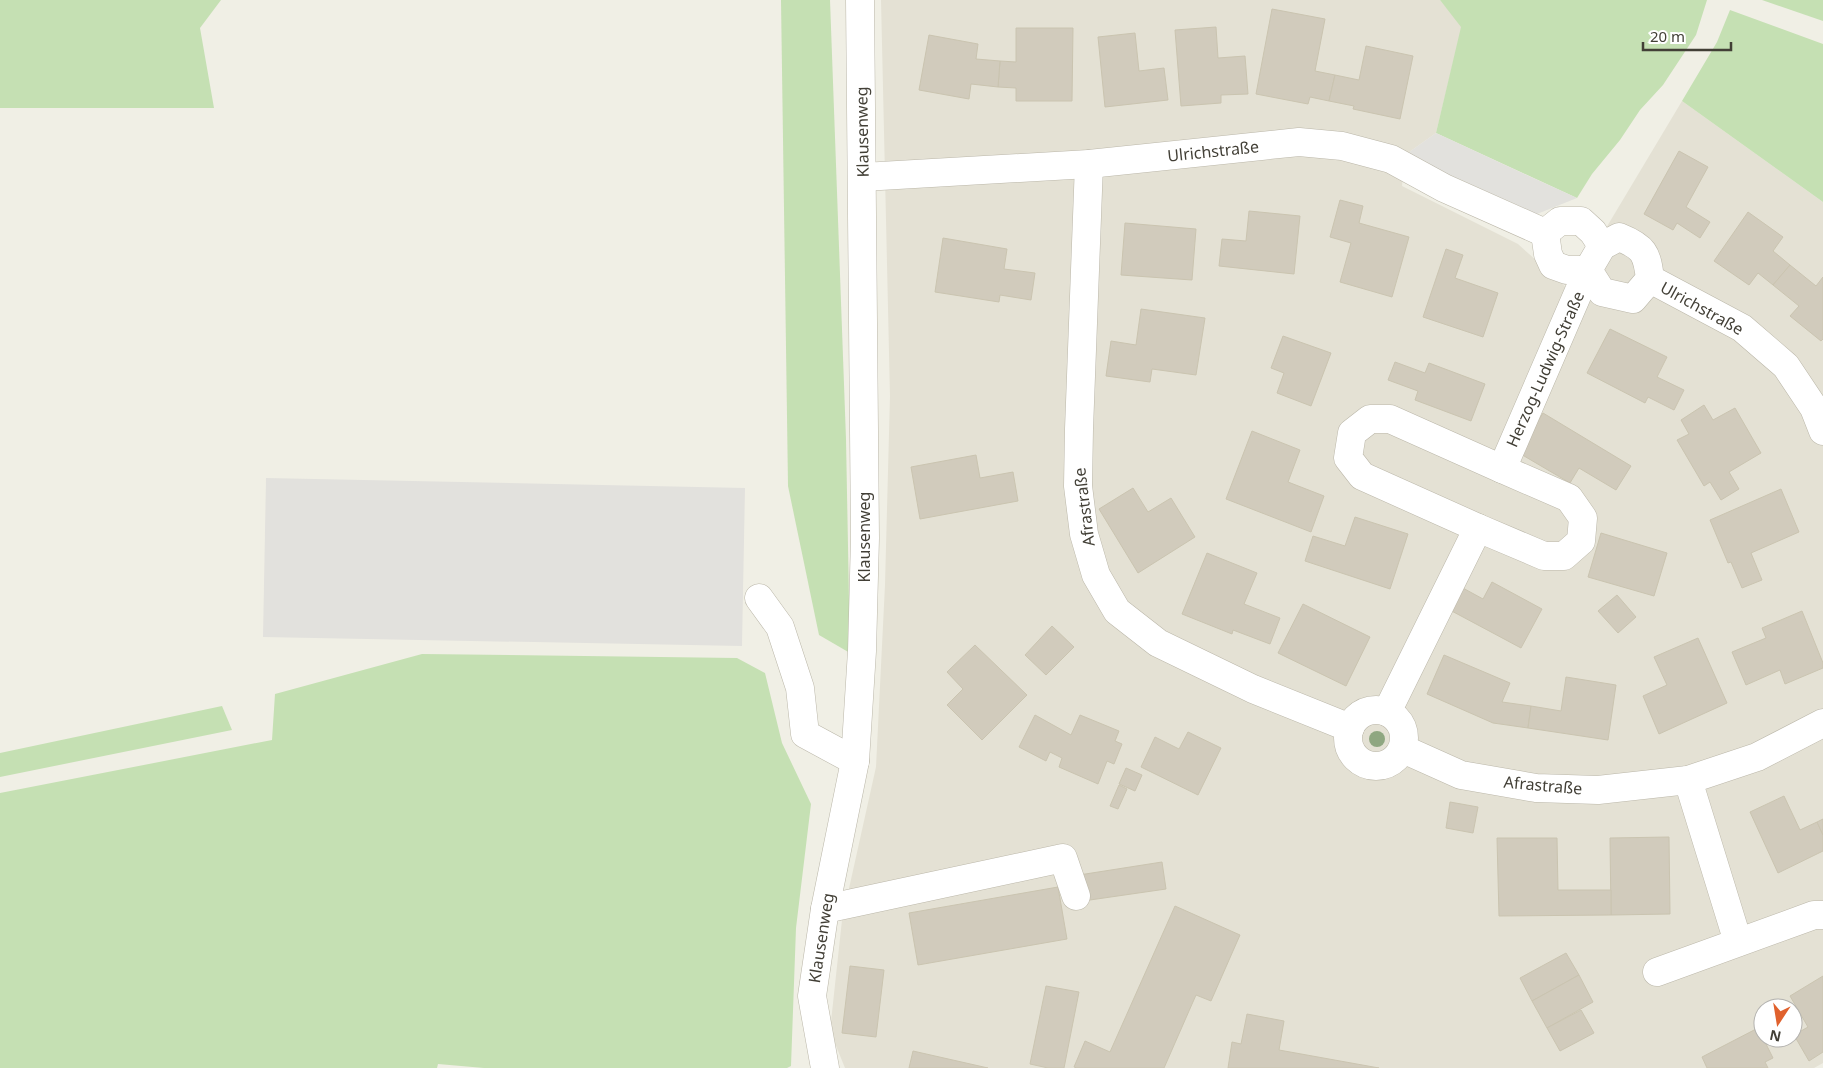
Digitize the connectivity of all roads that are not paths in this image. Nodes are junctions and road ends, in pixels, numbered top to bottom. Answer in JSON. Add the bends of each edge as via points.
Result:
{"nodes":[{"id":1,"x":860,"y":0,"type":"edge"},
{"id":2,"x":1089,"y":164,"type":"junction"},
{"id":3,"x":863,"y":177,"type":"junction"},
{"id":4,"x":1545,"y":233,"type":"junction"},
{"id":5,"x":1602,"y":246,"type":"junction"},
{"id":6,"x":1588,"y":270,"type":"junction"},
{"id":7,"x":1650,"y":279,"type":"junction"},
{"id":8,"x":1823,"y":431,"type":"edge"},
{"id":9,"x":1502,"y":469,"type":"junction"},
{"id":10,"x":1478,"y":528,"type":"junction"},
{"id":11,"x":758,"y":598,"type":"dead end"},
{"id":12,"x":1387,"y":712,"type":"junction"},
{"id":13,"x":1823,"y":723,"type":"edge"},
{"id":14,"x":1350,"y":728,"type":"junction"},
{"id":15,"x":1403,"y":749,"type":"junction"},
{"id":16,"x":855,"y":761,"type":"junction"},
{"id":17,"x":1688,"y":780,"type":"junction"},
{"id":18,"x":1076,"y":896,"type":"dead end"},
{"id":19,"x":825,"y":909,"type":"junction"},
{"id":20,"x":1823,"y":915,"type":"edge"},
{"id":21,"x":1738,"y":942,"type":"junction"},
{"id":22,"x":1657,"y":972,"type":"dead end"},
{"id":23,"x":825,"y":1068,"type":"edge"}],
"edges":[{"from":1,"to":3,"type":"street","name":"Klausenweg"},
{"from":2,"to":3,"type":"street","name":"Ulrichstraße"},
{"from":2,"to":4,"type":"street","name":"Ulrichstraße","via":[[1299,142],[1342,146],[1391,158],[1444,188]]},
{"from":2,"to":14,"type":"street","name":"Afrastraße","via":[[1078,486],[1084,534],[1096,575],[1118,611],[1158,643],[1253,688]]},
{"from":3,"to":16,"type":"street","name":"Klausenweg","via":[[865,538]]},
{"from":4,"to":5,"type":"street","via":[[1560,221],[1581,222]]},
{"from":4,"to":6,"type":"street","via":[[1553,265],[1567,270]]},
{"from":5,"to":6,"type":"street"},
{"from":5,"to":7,"type":"street","name":"Ulrichstraße","via":[[1619,238],[1636,244],[1648,260]]},
{"from":6,"to":7,"type":"street","name":"Ulrichstraße","via":[[1602,292],[1633,299]]},
{"from":6,"to":9,"type":"street","name":"Herzog-Ludwig-Straße"},
{"from":7,"to":8,"type":"street","name":"Ulrichstraße","via":[[1742,328],[1786,366],[1814,408]]},
{"from":9,"to":10,"type":"street","name":"Herzog-Ludwig-Straße","via":[[1569,498],[1583,518],[1581,541],[1564,556],[1544,556]]},
{"from":9,"to":10,"type":"street","name":"Herzog-Ludwig-Straße","via":[[1390,418],[1370,419],[1352,433],[1348,458],[1362,476]]},
{"from":10,"to":12,"type":"street"},
{"from":11,"to":16,"type":"street","via":[[780,627],[800,688],[805,734]]},
{"from":12,"to":14,"type":"street","via":[[1372,711],[1359,716]]},
{"from":12,"to":15,"type":"street","via":[[1398,721],[1404,734]]},
{"from":13,"to":17,"type":"street","name":"Afrastraße","via":[[1756,758]]},
{"from":14,"to":15,"type":"street","via":[[1348,743],[1354,756],[1366,764],[1381,766],[1394,760]]},
{"from":15,"to":17,"type":"street","name":"Afrastraße","via":[[1462,775],[1536,788],[1598,790]]},
{"from":16,"to":19,"type":"street","name":"Klausenweg"},
{"from":17,"to":21,"type":"street"},
{"from":18,"to":19,"type":"street","via":[[1063,858]]},
{"from":19,"to":23,"type":"street","name":"Klausenweg","via":[[812,996]]},
{"from":20,"to":21,"type":"street","via":[[1814,915]]},
{"from":21,"to":22,"type":"street"}]}
